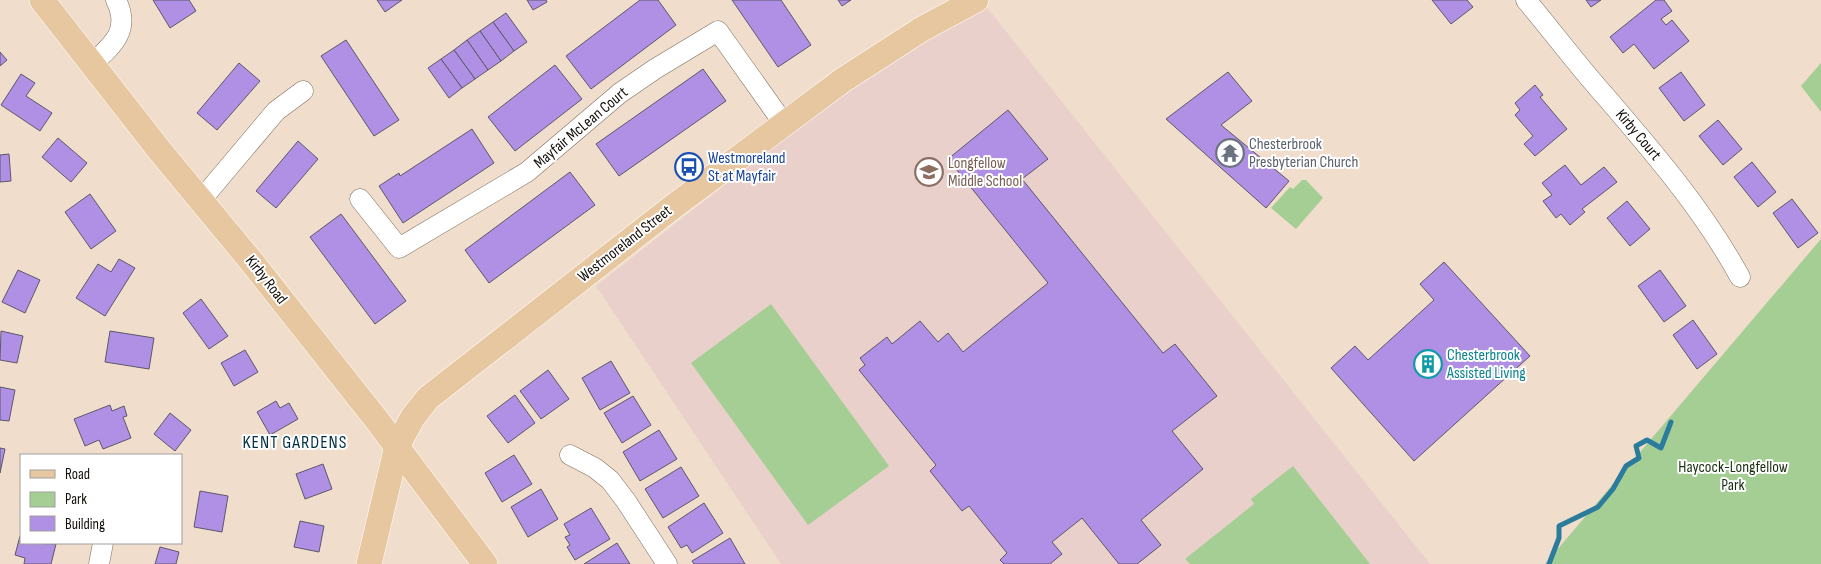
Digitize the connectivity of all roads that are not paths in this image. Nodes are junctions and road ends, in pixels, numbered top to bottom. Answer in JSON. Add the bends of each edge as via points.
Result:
{"nodes":[{"id":1,"x":42,"y":0,"type":"edge"},
{"id":2,"x":116,"y":0,"type":"edge"},
{"id":3,"x":976,"y":0,"type":"edge"},
{"id":4,"x":1526,"y":0,"type":"edge"},
{"id":5,"x":92,"y":64,"type":"junction"},
{"id":6,"x":303,"y":91,"type":"dead end"},
{"id":7,"x":784,"y":124,"type":"junction"},
{"id":8,"x":360,"y":199,"type":"dead end"},
{"id":9,"x":201,"y":200,"type":"junction"},
{"id":10,"x":1740,"y":277,"type":"dead end"},
{"id":11,"x":397,"y":446,"type":"junction"},
{"id":12,"x":570,"y":456,"type":"dead end"},
{"id":13,"x":103,"y":544,"type":"edge"},
{"id":14,"x":99,"y":564,"type":"edge"},
{"id":15,"x":369,"y":564,"type":"edge"},
{"id":16,"x":485,"y":564,"type":"edge"},
{"id":17,"x":667,"y":564,"type":"edge"}],
"edges":[{"from":1,"to":5,"type":"main road","name":"Kirby Road"},
{"from":2,"to":5,"type":"street","via":[[121,30],[113,44]]},
{"from":3,"to":7,"type":"main road","name":"Westmoreland Street","via":[[884,53]]},
{"from":4,"to":10,"type":"street","name":"Kirby Court","via":[[1704,218]]},
{"from":5,"to":9,"type":"main road","name":"Kirby Road"},
{"from":6,"to":9,"type":"street","via":[[273,115]]},
{"from":7,"to":8,"type":"street","name":"Mayfair McLean Court","via":[[718,31],[620,93],[527,172],[398,248]]},
{"from":7,"to":11,"type":"main road","name":"Westmoreland Street","via":[[440,387],[418,409]]},
{"from":9,"to":11,"type":"main road","name":"Kirby Road"},
{"from":11,"to":15,"type":"main road","name":"Westmoreland Street"},
{"from":11,"to":16,"type":"main road","name":"Kirby Road"},
{"from":12,"to":17,"type":"street","via":[[595,468],[610,480]]},
{"from":13,"to":14,"type":"street"}]}
